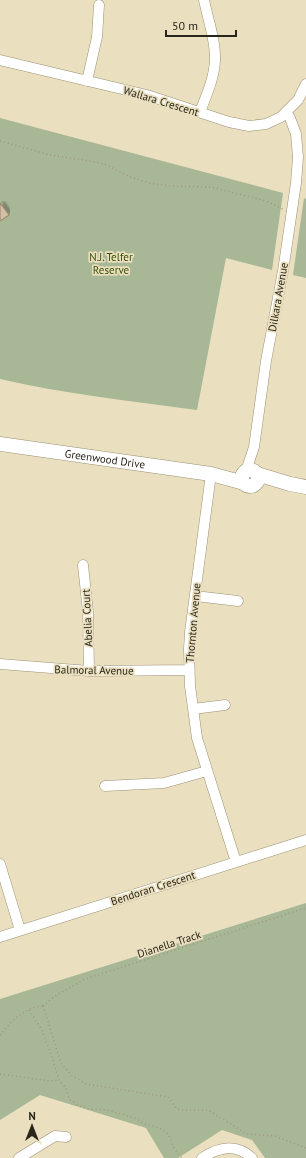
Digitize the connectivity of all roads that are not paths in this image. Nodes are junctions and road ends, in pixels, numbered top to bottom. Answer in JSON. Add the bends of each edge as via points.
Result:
{"nodes":[{"id":1,"x":204,"y":0,"type":"edge"},
{"id":2,"x":99,"y":5,"type":"dead end"},
{"id":3,"x":0,"y":60,"type":"edge"},
{"id":4,"x":87,"y":81,"type":"junction"},
{"id":5,"x":306,"y":84,"type":"edge"},
{"id":6,"x":200,"y":112,"type":"junction"},
{"id":7,"x":284,"y":114,"type":"junction"},
{"id":8,"x":0,"y":444,"type":"edge"},
{"id":9,"x":211,"y":474,"type":"junction"},
{"id":10,"x":250,"y":477,"type":"junction"},
{"id":11,"x":306,"y":487,"type":"edge"},
{"id":12,"x":84,"y":565,"type":"dead end"},
{"id":13,"x":194,"y":596,"type":"junction"},
{"id":14,"x":238,"y":601,"type":"dead end"},
{"id":15,"x":0,"y":664,"type":"edge"},
{"id":16,"x":189,"y":670,"type":"junction"},
{"id":17,"x":89,"y":671,"type":"junction"},
{"id":18,"x":225,"y":705,"type":"dead end"},
{"id":19,"x":193,"y":709,"type":"junction"},
{"id":20,"x":207,"y":771,"type":"junction"},
{"id":21,"x":105,"y":786,"type":"dead end"},
{"id":22,"x":306,"y":840,"type":"edge"},
{"id":23,"x":236,"y":862,"type":"junction"},
{"id":24,"x":0,"y":864,"type":"edge"},
{"id":25,"x":20,"y":930,"type":"junction"},
{"id":26,"x":0,"y":937,"type":"edge"},
{"id":27,"x":66,"y":1137,"type":"dead end"},
{"id":28,"x":19,"y":1158,"type":"edge"},
{"id":29,"x":202,"y":1158,"type":"edge"},
{"id":30,"x":252,"y":1158,"type":"edge"}],
"edges":[{"from":1,"to":6,"type":"street","via":[[215,60]]},
{"from":2,"to":4,"type":"street","via":[[98,37]]},
{"from":3,"to":4,"type":"street","name":"Wallara Crescent"},
{"from":4,"to":6,"type":"street","name":"Wallara Crescent","via":[[147,95]]},
{"from":5,"to":7,"type":"street","name":"Wallara Crescent","via":[[298,100]]},
{"from":6,"to":7,"type":"street","name":"Wallara Crescent","via":[[248,126],[266,124]]},
{"from":7,"to":10,"type":"street","name":"Dilkara Avenue","via":[[297,148],[296,182],[266,361]]},
{"from":8,"to":9,"type":"street","name":"Greenwood Drive"},
{"from":9,"to":10,"type":"street","name":"Greenwood Drive"},
{"from":9,"to":13,"type":"street","name":"Thornton Avenue"},
{"from":10,"to":11,"type":"street","name":"Greenwood Drive"},
{"from":12,"to":17,"type":"street","name":"Abelia Court"},
{"from":13,"to":14,"type":"street"},
{"from":13,"to":16,"type":"street","name":"Thornton Avenue"},
{"from":15,"to":17,"type":"street","name":"Balmoral Avenue"},
{"from":16,"to":17,"type":"street","name":"Balmoral Avenue"},
{"from":16,"to":19,"type":"street","name":"Thornton Avenue"},
{"from":18,"to":19,"type":"street"},
{"from":19,"to":20,"type":"street","name":"Thornton Avenue","via":[[197,738]]},
{"from":20,"to":21,"type":"street","via":[[164,783]]},
{"from":20,"to":23,"type":"street","name":"Thornton Avenue"},
{"from":22,"to":23,"type":"street","name":"Bendoran Crescent"},
{"from":23,"to":25,"type":"street","name":"Bendoran Crescent"},
{"from":24,"to":25,"type":"street"},
{"from":25,"to":26,"type":"street","name":"Bendoran Crescent"},
{"from":27,"to":28,"type":"street","via":[[54,1133]]},
{"from":29,"to":30,"type":"street","via":[[216,1150],[228,1148],[241,1150]]}]}
